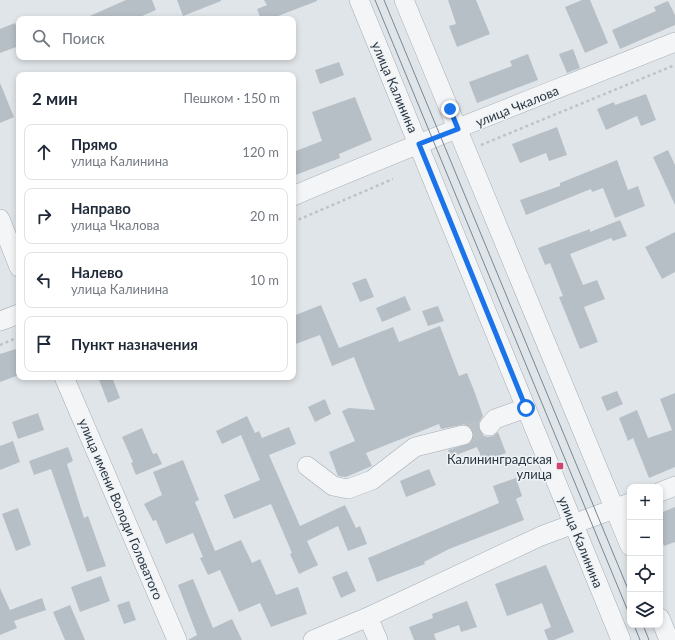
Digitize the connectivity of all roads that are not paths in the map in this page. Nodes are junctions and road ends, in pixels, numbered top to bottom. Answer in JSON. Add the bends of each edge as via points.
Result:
{"nodes":[{"id":1,"x":359,"y":0,"type":"edge"},
{"id":2,"x":404,"y":0,"type":"edge"},
{"id":3,"x":675,"y":42,"type":"edge"},
{"id":4,"x":458,"y":129,"type":"junction"},
{"id":5,"x":419,"y":144,"type":"junction"},
{"id":6,"x":296,"y":195,"type":"edge"},
{"id":7,"x":0,"y":220,"type":"edge"},
{"id":8,"x":16,"y":260,"type":"edge"},
{"id":9,"x":16,"y":315,"type":"edge"},
{"id":10,"x":0,"y":321,"type":"edge"},
{"id":11,"x":65,"y":380,"type":"edge"},
{"id":12,"x":526,"y":408,"type":"junction"},
{"id":13,"x":489,"y":426,"type":"tunnel mouth"},
{"id":14,"x":463,"y":435,"type":"tunnel mouth"},
{"id":15,"x":306,"y":466,"type":"dead end"},
{"id":16,"x":675,"y":486,"type":"edge"},
{"id":17,"x":663,"y":491,"type":"edge"},
{"id":18,"x":622,"y":506,"type":"edge"},
{"id":19,"x":574,"y":524,"type":"junction"},
{"id":20,"x":627,"y":531,"type":"edge"},
{"id":21,"x":368,"y":617,"type":"junction"},
{"id":22,"x":663,"y":625,"type":"edge"},
{"id":23,"x":177,"y":640,"type":"edge"},
{"id":24,"x":313,"y":640,"type":"edge"},
{"id":25,"x":378,"y":640,"type":"edge"},
{"id":26,"x":621,"y":640,"type":"edge"},
{"id":27,"x":669,"y":640,"type":"edge"}],
"edges":[{"from":1,"to":5,"type":"street","name":"улица Калинина"},
{"from":2,"to":4,"type":"street"},
{"from":3,"to":4,"type":"street","name":"улица Чкалова"},
{"from":4,"to":5,"type":"street","name":"улица Чкалова"},
{"from":4,"to":18,"type":"street"},
{"from":5,"to":6,"type":"street","name":"улица Чкалова"},
{"from":5,"to":12,"type":"street","name":"улица Калинина"},
{"from":7,"to":8,"type":"street"},
{"from":9,"to":10,"type":"street"},
{"from":11,"to":23,"type":"street","name":"улица имени Володи Головатого"},
{"from":12,"to":13,"type":"street","via":[[495,419]]},
{"from":12,"to":19,"type":"street","name":"улица Калинина"},
{"from":14,"to":15,"type":"street","via":[[415,447],[372,480],[348,489],[333,486]]},
{"from":16,"to":17,"type":"street"},
{"from":18,"to":19,"type":"street"},
{"from":18,"to":20,"type":"street"},
{"from":19,"to":21,"type":"street","via":[[541,536]]},
{"from":19,"to":26,"type":"street","name":"улица Калинина"},
{"from":21,"to":24,"type":"street"},
{"from":21,"to":25,"type":"street"},
{"from":22,"to":27,"type":"street"}]}
